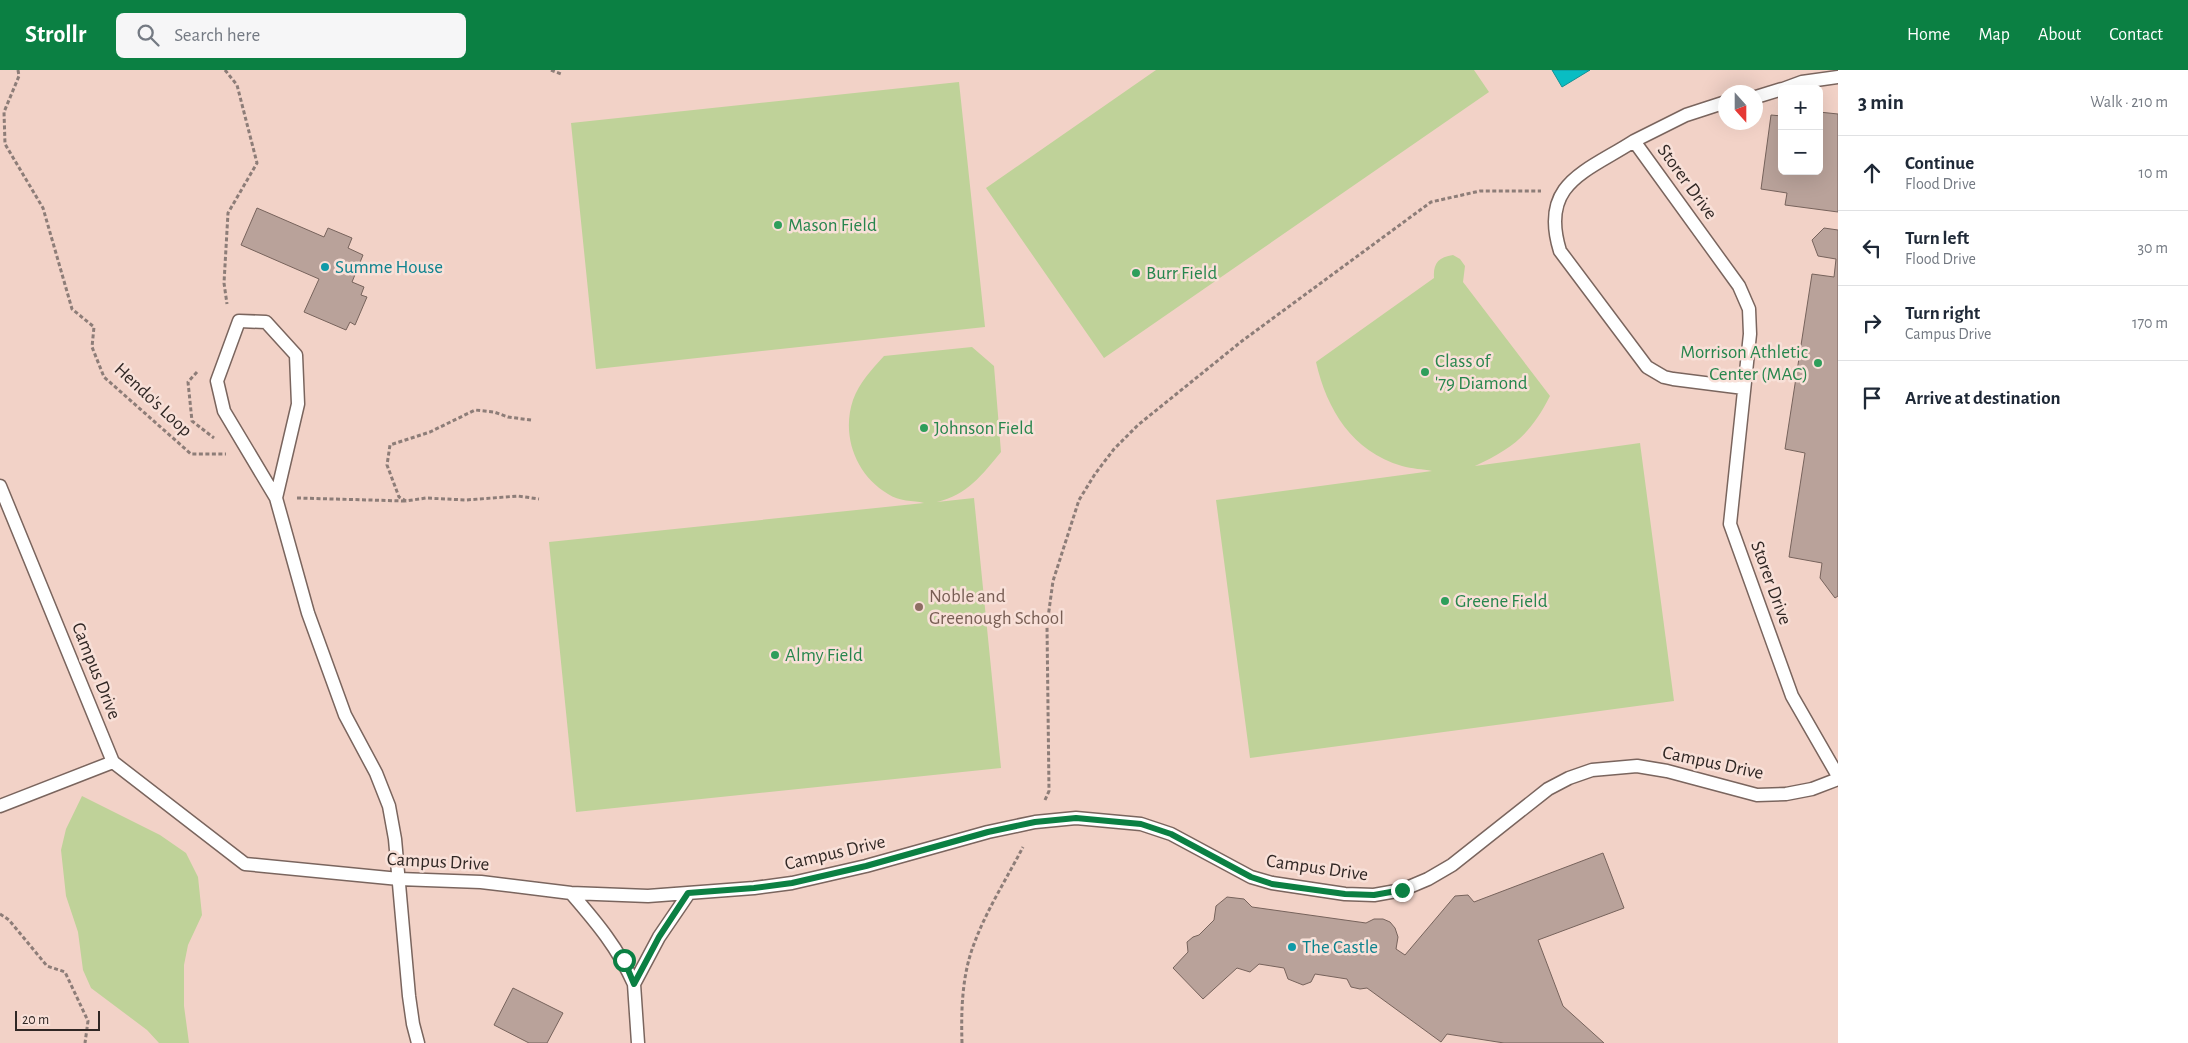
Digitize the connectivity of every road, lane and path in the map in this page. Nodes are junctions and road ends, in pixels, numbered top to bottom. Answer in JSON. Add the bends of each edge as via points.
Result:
{"nodes":[{"id":1,"x":18,"y":70,"type":"edge"},
{"id":2,"x":224,"y":70,"type":"edge"},
{"id":3,"x":551,"y":70,"type":"edge"},
{"id":4,"x":561,"y":74,"type":"dead end"},
{"id":5,"x":1838,"y":77,"type":"edge"},
{"id":6,"x":1793,"y":85,"type":"edge"},
{"id":7,"x":1778,"y":90,"type":"edge"},
{"id":8,"x":1763,"y":94,"type":"edge"},
{"id":9,"x":1718,"y":105,"type":"edge"},
{"id":10,"x":1634,"y":141,"type":"junction"},
{"id":11,"x":1546,"y":191,"type":"dead end"},
{"id":12,"x":227,"y":309,"type":"dead end"},
{"id":13,"x":201,"y":367,"type":"dead end"},
{"id":14,"x":1744,"y":388,"type":"junction"},
{"id":15,"x":531,"y":420,"type":"dead end"},
{"id":16,"x":221,"y":444,"type":"dead end"},
{"id":17,"x":227,"y":449,"type":"dead end"},
{"id":18,"x":0,"y":486,"type":"edge"},
{"id":19,"x":276,"y":498,"type":"junction"},
{"id":20,"x":539,"y":499,"type":"dead end"},
{"id":21,"x":406,"y":501,"type":"junction"},
{"id":22,"x":113,"y":762,"type":"junction"},
{"id":23,"x":1838,"y":777,"type":"edge"},
{"id":24,"x":0,"y":806,"type":"edge"},
{"id":25,"x":1035,"y":822,"type":"junction"},
{"id":26,"x":399,"y":879,"type":"junction"},
{"id":27,"x":571,"y":893,"type":"junction"},
{"id":28,"x":688,"y":893,"type":"junction"},
{"id":29,"x":0,"y":914,"type":"edge"},
{"id":30,"x":634,"y":984,"type":"junction"},
{"id":31,"x":85,"y":1043,"type":"edge"},
{"id":32,"x":418,"y":1043,"type":"edge"},
{"id":33,"x":638,"y":1043,"type":"edge"},
{"id":34,"x":962,"y":1043,"type":"edge"}],
"edges":[{"from":1,"to":17,"type":"path","name":"Hendo's Loop","via":[[19,76],[4,112],[5,144],[43,208],[72,309],[94,327],[92,347],[104,377],[191,454],[233,454]]},
{"from":2,"to":12,"type":"path","via":[[237,85],[257,164],[228,213],[224,283]]},
{"from":3,"to":4,"type":"path"},
{"from":5,"to":6,"type":"lane"},
{"from":7,"to":8,"type":"lane"},
{"from":9,"to":10,"type":"lane","via":[[1686,115]]},
{"from":10,"to":14,"type":"lane","name":"Storer Drive","via":[[1743,292],[1751,318]]},
{"from":10,"to":14,"type":"lane","name":"Storer Drive","via":[[1564,188],[1554,217],[1560,251],[1654,373],[1673,379]]},
{"from":11,"to":25,"type":"path","via":[[1480,191],[1431,202],[1242,341],[1114,448],[1079,500],[1053,581],[1047,625],[1049,791]]},
{"from":13,"to":16,"type":"path","name":"Hendo's Loop","via":[[188,382],[192,421]]},
{"from":14,"to":23,"type":"lane","name":"Storer Drive","via":[[1730,524],[1792,696]]},
{"from":15,"to":21,"type":"path","via":[[475,410],[430,432],[390,445],[387,465],[399,497]]},
{"from":18,"to":22,"type":"lane","name":"Campus Drive"},
{"from":19,"to":19,"type":"lane","via":[[298,404],[296,355],[266,322],[239,321],[217,381],[224,411]]},
{"from":19,"to":21,"type":"path"},
{"from":19,"to":26,"type":"lane","via":[[308,614],[345,715],[376,773],[389,806]]},
{"from":20,"to":21,"type":"path","via":[[518,496]]},
{"from":22,"to":24,"type":"lane"},
{"from":22,"to":26,"type":"lane","name":"Campus Drive","via":[[245,864]]},
{"from":23,"to":25,"type":"lane","name":"Campus Drive","via":[[1812,789],[1757,795],[1638,766],[1592,770],[1548,789],[1452,865],[1402,890],[1374,895],[1272,884],[1251,877],[1171,834],[1141,824],[1076,818]]},
{"from":25,"to":28,"type":"lane","name":"Campus Drive","via":[[819,877],[754,888]]},
{"from":25,"to":34,"type":"path","via":[[974,944],[965,976]]},
{"from":26,"to":27,"type":"lane","name":"Campus Drive","via":[[481,882]]},
{"from":26,"to":32,"type":"lane","via":[[413,1024]]},
{"from":27,"to":28,"type":"lane","name":"Campus Drive","via":[[639,896]]},
{"from":27,"to":30,"type":"lane","via":[[609,938],[624,960]]},
{"from":28,"to":30,"type":"lane"},
{"from":29,"to":31,"type":"path","via":[[9,920],[46,966],[65,972],[88,1021]]},
{"from":30,"to":33,"type":"lane"}]}
